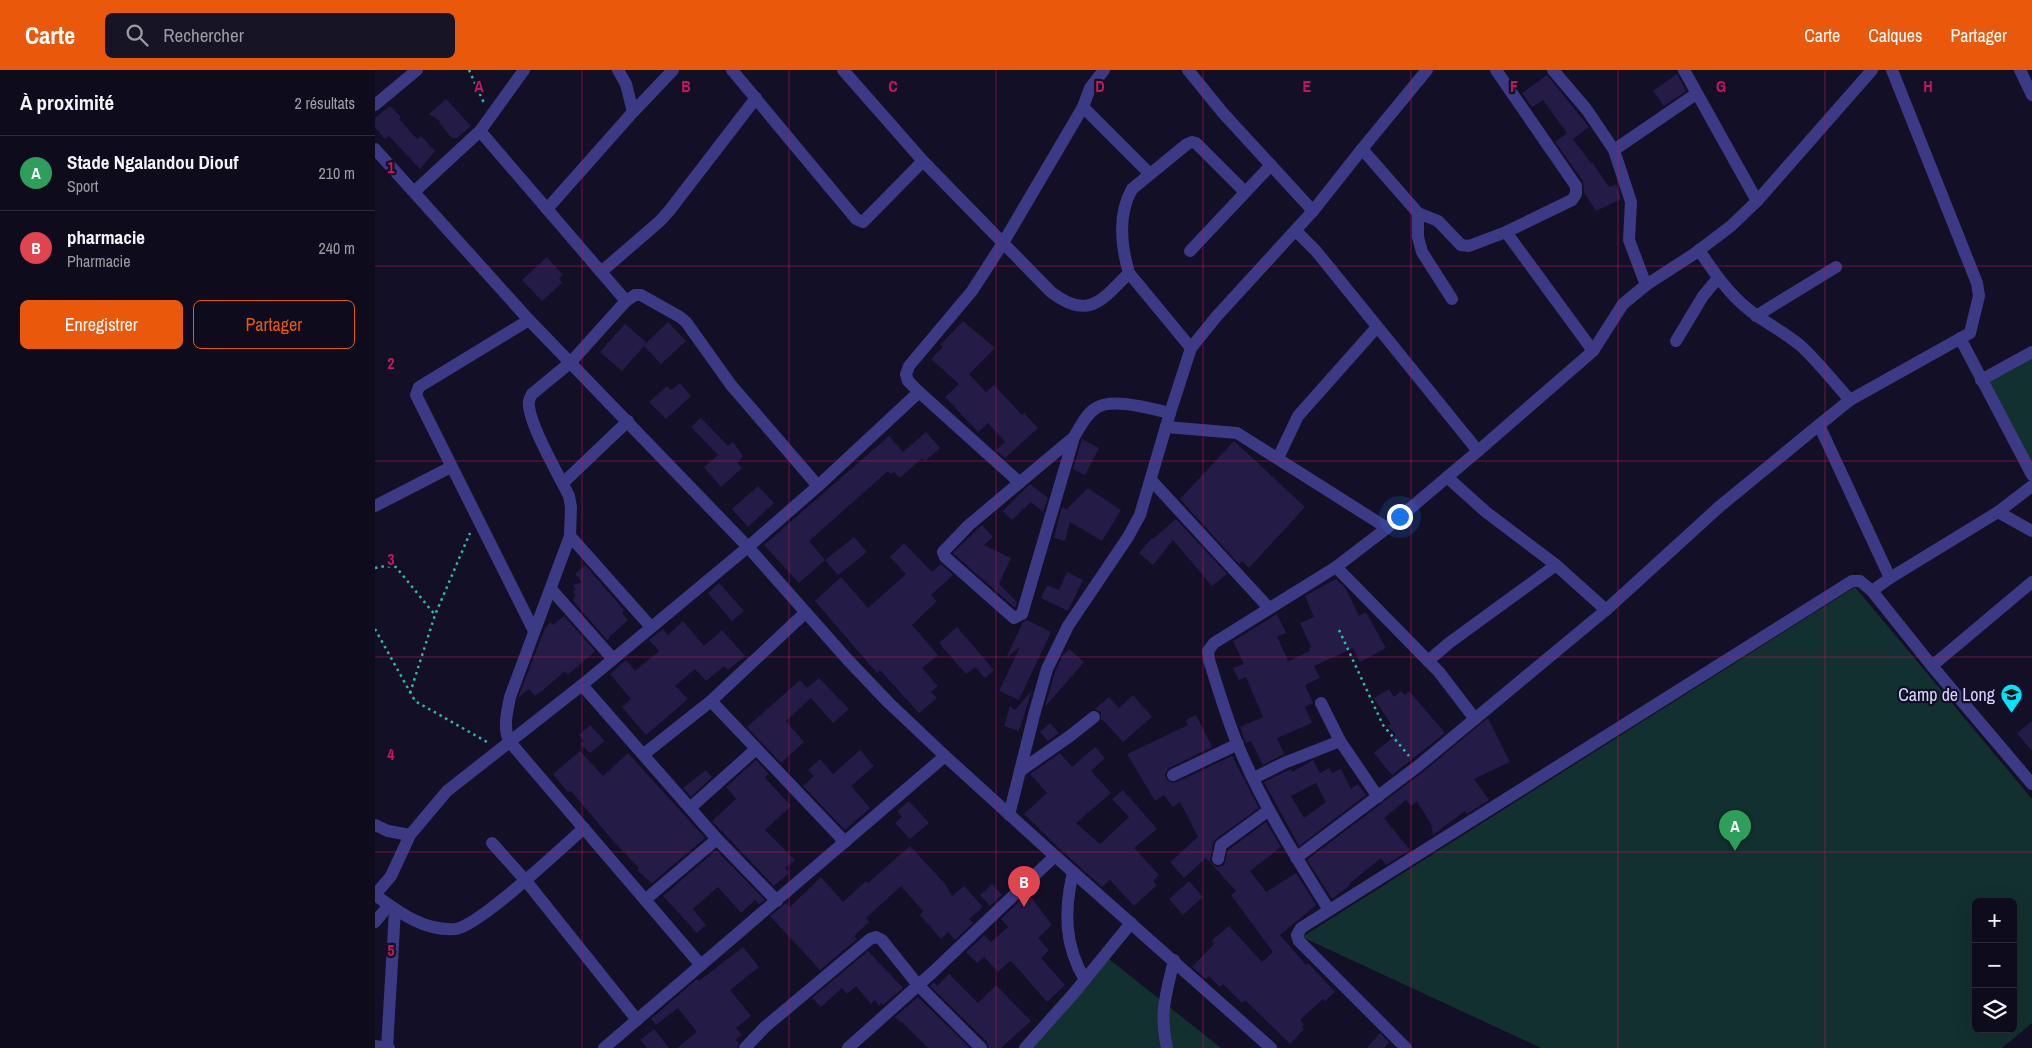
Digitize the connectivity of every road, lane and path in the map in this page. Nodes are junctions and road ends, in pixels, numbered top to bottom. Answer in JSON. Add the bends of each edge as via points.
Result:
{"nodes":[{"id":1,"x":417,"y":70,"type":"edge"},
{"id":2,"x":469,"y":70,"type":"edge"},
{"id":3,"x":524,"y":70,"type":"edge"},
{"id":4,"x":618,"y":70,"type":"edge"},
{"id":5,"x":673,"y":70,"type":"edge"},
{"id":6,"x":732,"y":70,"type":"edge"},
{"id":7,"x":843,"y":70,"type":"edge"},
{"id":8,"x":1104,"y":70,"type":"edge"},
{"id":9,"x":1188,"y":70,"type":"edge"},
{"id":10,"x":1427,"y":70,"type":"edge"},
{"id":11,"x":1496,"y":70,"type":"edge"},
{"id":12,"x":1553,"y":70,"type":"edge"},
{"id":13,"x":1684,"y":70,"type":"edge"},
{"id":14,"x":1872,"y":70,"type":"edge"},
{"id":15,"x":1892,"y":70,"type":"edge"},
{"id":16,"x":2020,"y":70,"type":"edge"},
{"id":17,"x":1696,"y":94,"type":"junction"},
{"id":18,"x":2032,"y":95,"type":"edge"},
{"id":19,"x":756,"y":98,"type":"junction"},
{"id":20,"x":375,"y":105,"type":"edge"},
{"id":21,"x":1083,"y":107,"type":"junction"},
{"id":22,"x":633,"y":112,"type":"junction"},
{"id":23,"x":490,"y":116,"type":"junction"},
{"id":24,"x":480,"y":131,"type":"junction"},
{"id":25,"x":375,"y":149,"type":"edge"},
{"id":26,"x":1362,"y":149,"type":"junction"},
{"id":27,"x":1614,"y":150,"type":"junction"},
{"id":28,"x":923,"y":161,"type":"junction"},
{"id":29,"x":1271,"y":165,"type":"junction"},
{"id":30,"x":1150,"y":174,"type":"junction"},
{"id":31,"x":415,"y":191,"type":"junction"},
{"id":32,"x":1245,"y":192,"type":"junction"},
{"id":33,"x":1757,"y":201,"type":"junction"},
{"id":34,"x":547,"y":209,"type":"junction"},
{"id":35,"x":1313,"y":211,"type":"junction"},
{"id":36,"x":1418,"y":213,"type":"junction"},
{"id":37,"x":1297,"y":231,"type":"junction"},
{"id":38,"x":1506,"y":232,"type":"junction"},
{"id":39,"x":1003,"y":243,"type":"junction"},
{"id":40,"x":1699,"y":250,"type":"junction"},
{"id":41,"x":1190,"y":251,"type":"dead end"},
{"id":42,"x":1836,"y":267,"type":"dead end"},
{"id":43,"x":601,"y":272,"type":"junction"},
{"id":44,"x":1129,"y":273,"type":"junction"},
{"id":45,"x":1718,"y":278,"type":"junction"},
{"id":46,"x":1646,"y":284,"type":"junction"},
{"id":47,"x":1452,"y":299,"type":"dead end"},
{"id":48,"x":626,"y":301,"type":"junction"},
{"id":49,"x":1756,"y":316,"type":"junction"},
{"id":50,"x":529,"y":320,"type":"junction"},
{"id":51,"x":1377,"y":326,"type":"junction"},
{"id":52,"x":1959,"y":338,"type":"junction"},
{"id":53,"x":1676,"y":341,"type":"dead end"},
{"id":54,"x":1191,"y":348,"type":"junction"},
{"id":55,"x":1593,"y":351,"type":"junction"},
{"id":56,"x":2032,"y":352,"type":"edge"},
{"id":57,"x":571,"y":362,"type":"junction"},
{"id":58,"x":1981,"y":380,"type":"junction"},
{"id":59,"x":919,"y":392,"type":"junction"},
{"id":60,"x":1850,"y":400,"type":"junction"},
{"id":61,"x":1170,"y":413,"type":"junction"},
{"id":62,"x":628,"y":421,"type":"junction"},
{"id":63,"x":1819,"y":425,"type":"junction"},
{"id":64,"x":1166,"y":427,"type":"junction"},
{"id":65,"x":1074,"y":437,"type":"junction"},
{"id":66,"x":1478,"y":451,"type":"junction"},
{"id":67,"x":1278,"y":458,"type":"junction"},
{"id":68,"x":451,"y":467,"type":"junction"},
{"id":69,"x":2032,"y":474,"type":"edge"},
{"id":70,"x":1447,"y":477,"type":"junction"},
{"id":71,"x":1151,"y":481,"type":"junction"},
{"id":72,"x":1019,"y":482,"type":"junction"},
{"id":73,"x":563,"y":483,"type":"junction"},
{"id":74,"x":818,"y":486,"type":"junction"},
{"id":75,"x":2032,"y":486,"type":"edge"},
{"id":76,"x":375,"y":506,"type":"edge"},
{"id":77,"x":1998,"y":512,"type":"junction"},
{"id":78,"x":477,"y":517,"type":"junction"},
{"id":79,"x":1387,"y":528,"type":"junction"},
{"id":80,"x":2032,"y":531,"type":"edge"},
{"id":81,"x":570,"y":536,"type":"junction"},
{"id":82,"x":748,"y":547,"type":"junction"},
{"id":83,"x":1556,"y":565,"type":"junction"},
{"id":84,"x":1336,"y":567,"type":"junction"},
{"id":85,"x":375,"y":568,"type":"edge"},
{"id":86,"x":1890,"y":578,"type":"junction"},
{"id":87,"x":2032,"y":582,"type":"edge"},
{"id":88,"x":551,"y":589,"type":"junction"},
{"id":89,"x":1872,"y":591,"type":"junction"},
{"id":90,"x":1269,"y":608,"type":"junction"},
{"id":91,"x":1607,"y":610,"type":"junction"},
{"id":92,"x":805,"y":612,"type":"junction"},
{"id":93,"x":435,"y":615,"type":"junction"},
{"id":94,"x":651,"y":627,"type":"junction"},
{"id":95,"x":375,"y":629,"type":"edge"},
{"id":96,"x":1339,"y":630,"type":"dead end"},
{"id":97,"x":534,"y":631,"type":"junction"},
{"id":98,"x":613,"y":659,"type":"junction"},
{"id":99,"x":1428,"y":661,"type":"junction"},
{"id":100,"x":1932,"y":666,"type":"junction"},
{"id":101,"x":582,"y":686,"type":"junction"},
{"id":102,"x":410,"y":693,"type":"junction"},
{"id":103,"x":711,"y":701,"type":"junction"},
{"id":104,"x":1321,"y":703,"type":"dead end"},
{"id":105,"x":1094,"y":718,"type":"dead end"},
{"id":106,"x":1475,"y":719,"type":"junction"},
{"id":107,"x":1340,"y":741,"type":"junction"},
{"id":108,"x":1237,"y":744,"type":"junction"},
{"id":109,"x":504,"y":745,"type":"junction"},
{"id":110,"x":756,"y":749,"type":"junction"},
{"id":111,"x":644,"y":754,"type":"junction"},
{"id":112,"x":945,"y":756,"type":"junction"},
{"id":113,"x":1418,"y":766,"type":"junction"},
{"id":114,"x":1020,"y":771,"type":"junction"},
{"id":115,"x":1173,"y":775,"type":"dead end"},
{"id":116,"x":1253,"y":778,"type":"junction"},
{"id":117,"x":2032,"y":784,"type":"edge"},
{"id":118,"x":1378,"y":797,"type":"junction"},
{"id":119,"x":690,"y":808,"type":"junction"},
{"id":120,"x":1269,"y":810,"type":"junction"},
{"id":121,"x":1009,"y":814,"type":"junction"},
{"id":122,"x":375,"y":825,"type":"edge"},
{"id":123,"x":584,"y":828,"type":"junction"},
{"id":124,"x":410,"y":835,"type":"junction"},
{"id":125,"x":717,"y":839,"type":"junction"},
{"id":126,"x":845,"y":842,"type":"junction"},
{"id":127,"x":492,"y":843,"type":"dead end"},
{"id":128,"x":1055,"y":856,"type":"junction"},
{"id":129,"x":1296,"y":858,"type":"junction"},
{"id":130,"x":1218,"y":859,"type":"dead end"},
{"id":131,"x":1073,"y":872,"type":"junction"},
{"id":132,"x":526,"y":881,"type":"junction"},
{"id":133,"x":375,"y":895,"type":"edge"},
{"id":134,"x":646,"y":900,"type":"junction"},
{"id":135,"x":777,"y":901,"type":"junction"},
{"id":136,"x":392,"y":907,"type":"junction"},
{"id":137,"x":1329,"y":910,"type":"junction"},
{"id":138,"x":375,"y":922,"type":"edge"},
{"id":139,"x":1131,"y":923,"type":"junction"},
{"id":140,"x":1174,"y":960,"type":"junction"},
{"id":141,"x":700,"y":964,"type":"junction"},
{"id":142,"x":1085,"y":980,"type":"junction"},
{"id":143,"x":918,"y":985,"type":"junction"},
{"id":144,"x":637,"y":1020,"type":"junction"},
{"id":145,"x":375,"y":1046,"type":"edge"},
{"id":146,"x":388,"y":1048,"type":"edge"},
{"id":147,"x":604,"y":1048,"type":"edge"},
{"id":148,"x":745,"y":1048,"type":"edge"},
{"id":149,"x":848,"y":1048,"type":"edge"},
{"id":150,"x":981,"y":1048,"type":"edge"},
{"id":151,"x":1025,"y":1048,"type":"edge"},
{"id":152,"x":1167,"y":1048,"type":"edge"},
{"id":153,"x":1271,"y":1048,"type":"edge"},
{"id":154,"x":1406,"y":1048,"type":"edge"}],
"edges":[{"from":1,"to":20,"type":"street"},
{"from":2,"to":23,"type":"path"},
{"from":3,"to":23,"type":"street"},
{"from":4,"to":22,"type":"street","via":[[626,84]]},
{"from":5,"to":22,"type":"street"},
{"from":6,"to":19,"type":"street"},
{"from":7,"to":28,"type":"street"},
{"from":8,"to":21,"type":"street","via":[[1090,88]]},
{"from":9,"to":29,"type":"street"},
{"from":10,"to":26,"type":"street"},
{"from":11,"to":38,"type":"street","via":[[1576,186],[1572,200]]},
{"from":12,"to":27,"type":"street","via":[[1587,110]]},
{"from":13,"to":17,"type":"street"},
{"from":14,"to":33,"type":"street"},
{"from":15,"to":52,"type":"street","via":[[1977,284],[1979,296],[1970,333]]},
{"from":16,"to":18,"type":"street"},
{"from":17,"to":27,"type":"street"},
{"from":17,"to":33,"type":"street"},
{"from":19,"to":28,"type":"street","via":[[856,219],[863,222]]},
{"from":19,"to":43,"type":"street","via":[[665,216]]},
{"from":21,"to":30,"type":"street"},
{"from":21,"to":39,"type":"street"},
{"from":22,"to":34,"type":"street"},
{"from":23,"to":24,"type":"street"},
{"from":24,"to":31,"type":"street"},
{"from":24,"to":34,"type":"street"},
{"from":25,"to":31,"type":"street"},
{"from":26,"to":35,"type":"street"},
{"from":26,"to":36,"type":"street"},
{"from":27,"to":46,"type":"street","via":[[1631,202],[1629,240]]},
{"from":28,"to":39,"type":"street"},
{"from":29,"to":32,"type":"street"},
{"from":29,"to":35,"type":"street"},
{"from":30,"to":32,"type":"street","via":[[1192,142]]},
{"from":30,"to":44,"type":"street","via":[[1133,188],[1123,213],[1125,260]]},
{"from":31,"to":50,"type":"street"},
{"from":32,"to":41,"type":"street"},
{"from":33,"to":40,"type":"street"},
{"from":34,"to":43,"type":"street"},
{"from":35,"to":37,"type":"street"},
{"from":36,"to":38,"type":"street","via":[[1439,221],[1461,245],[1469,246]]},
{"from":36,"to":47,"type":"street","via":[[1422,252]]},
{"from":37,"to":51,"type":"street"},
{"from":37,"to":54,"type":"street"},
{"from":38,"to":55,"type":"street"},
{"from":39,"to":44,"type":"street","via":[[1051,292],[1072,304],[1087,307],[1099,302]]},
{"from":39,"to":59,"type":"street","via":[[959,307],[909,366],[905,374]]},
{"from":40,"to":45,"type":"street"},
{"from":40,"to":46,"type":"street"},
{"from":42,"to":49,"type":"street"},
{"from":43,"to":48,"type":"street"},
{"from":44,"to":54,"type":"street"},
{"from":45,"to":49,"type":"street"},
{"from":45,"to":53,"type":"street"},
{"from":46,"to":55,"type":"street","via":[[1623,304]]},
{"from":48,"to":57,"type":"street"},
{"from":48,"to":74,"type":"street","via":[[641,295],[681,316],[731,385]]},
{"from":49,"to":60,"type":"street","via":[[1802,347]]},
{"from":50,"to":57,"type":"street"},
{"from":50,"to":68,"type":"street","via":[[419,387],[416,395]]},
{"from":51,"to":66,"type":"street"},
{"from":51,"to":67,"type":"street","via":[[1298,416]]},
{"from":52,"to":58,"type":"street"},
{"from":52,"to":60,"type":"street"},
{"from":54,"to":61,"type":"street"},
{"from":55,"to":66,"type":"street"},
{"from":56,"to":58,"type":"street"},
{"from":57,"to":62,"type":"street"},
{"from":57,"to":73,"type":"street","via":[[529,400],[536,430]]},
{"from":58,"to":69,"type":"street"},
{"from":59,"to":72,"type":"street"},
{"from":59,"to":74,"type":"street"},
{"from":60,"to":63,"type":"street"},
{"from":61,"to":64,"type":"street"},
{"from":61,"to":65,"type":"street","via":[[1117,403],[1106,404],[1088,416]]},
{"from":62,"to":73,"type":"street"},
{"from":62,"to":82,"type":"street"},
{"from":63,"to":86,"type":"street"},
{"from":63,"to":91,"type":"street","via":[[1719,507]]},
{"from":64,"to":67,"type":"street","via":[[1237,433]]},
{"from":64,"to":71,"type":"street"},
{"from":65,"to":72,"type":"street"},
{"from":65,"to":72,"type":"street","via":[[1022,614],[1014,618],[943,552]]},
{"from":66,"to":70,"type":"street"},
{"from":67,"to":79,"type":"street"},
{"from":68,"to":76,"type":"street"},
{"from":68,"to":78,"type":"street"},
{"from":70,"to":79,"type":"street"},
{"from":70,"to":83,"type":"street","via":[[1486,512]]},
{"from":71,"to":90,"type":"street"},
{"from":71,"to":114,"type":"street","via":[[1140,515],[1128,537],[1084,600],[1052,656]]},
{"from":73,"to":81,"type":"street","via":[[571,507]]},
{"from":74,"to":82,"type":"street"},
{"from":75,"to":77,"type":"street"},
{"from":77,"to":80,"type":"street"},
{"from":77,"to":86,"type":"street"},
{"from":78,"to":93,"type":"path"},
{"from":78,"to":97,"type":"street"},
{"from":79,"to":84,"type":"street"},
{"from":81,"to":88,"type":"street"},
{"from":81,"to":94,"type":"street"},
{"from":82,"to":92,"type":"street"},
{"from":82,"to":94,"type":"street"},
{"from":83,"to":91,"type":"street"},
{"from":83,"to":99,"type":"street","via":[[1449,642]]},
{"from":84,"to":90,"type":"street"},
{"from":84,"to":99,"type":"street"},
{"from":85,"to":93,"type":"path","via":[[396,567]]},
{"from":86,"to":89,"type":"street"},
{"from":87,"to":100,"type":"street"},
{"from":88,"to":97,"type":"street"},
{"from":88,"to":98,"type":"street"},
{"from":89,"to":100,"type":"street"},
{"from":89,"to":137,"type":"street","via":[[1861,581],[1845,585]]},
{"from":90,"to":108,"type":"street","via":[[1214,643],[1209,651],[1209,660]]},
{"from":91,"to":106,"type":"street"},
{"from":92,"to":103,"type":"street"},
{"from":92,"to":112,"type":"street","via":[[853,666]]},
{"from":93,"to":102,"type":"path"},
{"from":94,"to":98,"type":"street"},
{"from":95,"to":102,"type":"path"},
{"from":96,"to":113,"type":"path","via":[[1383,725]]},
{"from":97,"to":109,"type":"street","via":[[511,697]]},
{"from":98,"to":101,"type":"street"},
{"from":99,"to":106,"type":"street"},
{"from":100,"to":117,"type":"street"},
{"from":101,"to":109,"type":"street"},
{"from":101,"to":111,"type":"street"},
{"from":102,"to":109,"type":"path","via":[[421,706]]},
{"from":103,"to":110,"type":"street"},
{"from":103,"to":111,"type":"street"},
{"from":104,"to":107,"type":"street"},
{"from":105,"to":114,"type":"street"},
{"from":106,"to":113,"type":"street"},
{"from":107,"to":116,"type":"street"},
{"from":107,"to":118,"type":"street"},
{"from":108,"to":115,"type":"street"},
{"from":108,"to":116,"type":"street"},
{"from":109,"to":123,"type":"street"},
{"from":109,"to":124,"type":"street","via":[[447,791]]},
{"from":110,"to":119,"type":"street"},
{"from":110,"to":126,"type":"street"},
{"from":111,"to":119,"type":"street"},
{"from":112,"to":121,"type":"street"},
{"from":112,"to":126,"type":"street"},
{"from":113,"to":118,"type":"street"},
{"from":114,"to":121,"type":"street"},
{"from":116,"to":120,"type":"street"},
{"from":118,"to":129,"type":"street"},
{"from":119,"to":125,"type":"street"},
{"from":120,"to":129,"type":"street"},
{"from":120,"to":130,"type":"street","via":[[1221,845]]},
{"from":121,"to":128,"type":"street"},
{"from":122,"to":124,"type":"street"},
{"from":123,"to":132,"type":"street"},
{"from":123,"to":134,"type":"street"},
{"from":124,"to":133,"type":"street","via":[[391,876]]},
{"from":125,"to":134,"type":"street"},
{"from":125,"to":135,"type":"street"},
{"from":126,"to":135,"type":"street"},
{"from":127,"to":132,"type":"street"},
{"from":128,"to":131,"type":"street"},
{"from":128,"to":143,"type":"street"},
{"from":129,"to":137,"type":"street"},
{"from":131,"to":139,"type":"street"},
{"from":131,"to":142,"type":"street","via":[[1067,898],[1067,926],[1073,958]]},
{"from":132,"to":136,"type":"street","via":[[458,928],[436,928],[419,923]]},
{"from":132,"to":144,"type":"street"},
{"from":133,"to":136,"type":"street"},
{"from":134,"to":141,"type":"street"},
{"from":135,"to":141,"type":"street"},
{"from":136,"to":138,"type":"street"},
{"from":136,"to":146,"type":"street"},
{"from":137,"to":154,"type":"street","via":[[1301,928],[1297,935],[1299,941]]},
{"from":139,"to":140,"type":"street"},
{"from":139,"to":142,"type":"street"},
{"from":140,"to":152,"type":"street","via":[[1162,1009]]},
{"from":140,"to":153,"type":"street"},
{"from":141,"to":144,"type":"street"},
{"from":142,"to":151,"type":"street"},
{"from":143,"to":148,"type":"street","via":[[883,940],[873,938],[765,1027]]},
{"from":143,"to":149,"type":"street"},
{"from":143,"to":150,"type":"street"},
{"from":144,"to":147,"type":"street"},
{"from":145,"to":146,"type":"street"}]}
